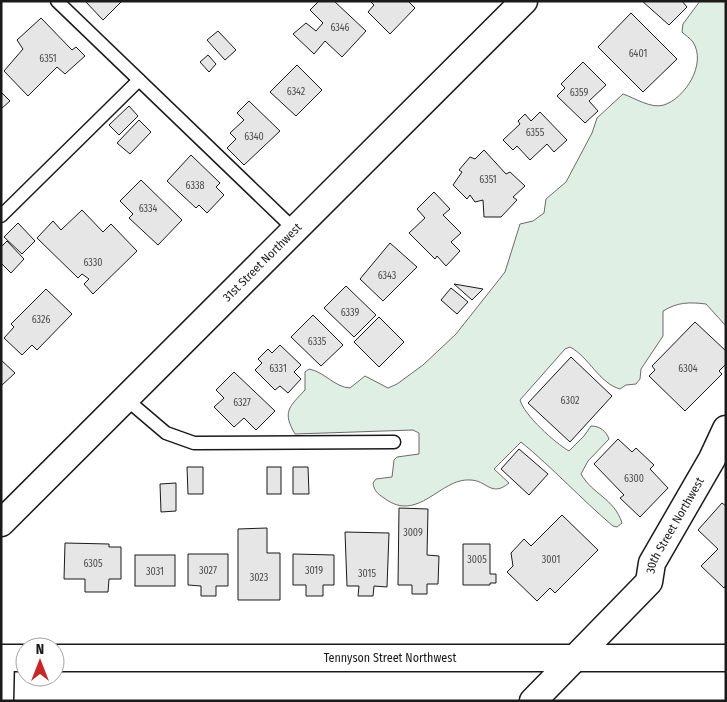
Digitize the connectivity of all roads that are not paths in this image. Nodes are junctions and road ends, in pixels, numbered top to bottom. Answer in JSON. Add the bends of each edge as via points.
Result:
{"nodes":[{"id":1,"x":57,"y":1,"type":"edge"},
{"id":2,"x":524,"y":1,"type":"edge"},
{"id":3,"x":139,"y":80,"type":"junction"},
{"id":4,"x":1,"y":216,"type":"edge"},
{"id":5,"x":295,"y":230,"type":"junction"},
{"id":6,"x":126,"y":399,"type":"junction"},
{"id":7,"x":726,"y":429,"type":"edge"},
{"id":8,"x":394,"y":442,"type":"dead end"},
{"id":9,"x":1,"y":523,"type":"edge"},
{"id":10,"x":11,"y":658,"type":"edge"},
{"id":11,"x":65,"y":658,"type":"edge"},
{"id":12,"x":576,"y":658,"type":"junction"},
{"id":13,"x":726,"y":658,"type":"edge"},
{"id":14,"x":7,"y":701,"type":"edge"},
{"id":15,"x":533,"y":701,"type":"edge"}],
"edges":[{"from":1,"to":3,"type":"lane"},
{"from":2,"to":5,"type":"street","name":"31st Street Northwest"},
{"from":3,"to":4,"type":"lane"},
{"from":3,"to":5,"type":"lane"},
{"from":5,"to":6,"type":"street","name":"31st Street Northwest"},
{"from":6,"to":8,"type":"lane","via":[[166,433],[194,443]]},
{"from":6,"to":9,"type":"street","name":"31st Street Northwest"},
{"from":7,"to":12,"type":"street","name":"30th Street Northwest","via":[[652,563],[649,582]]},
{"from":10,"to":14,"type":"lane"},
{"from":11,"to":12,"type":"street","name":"Tennyson Street Northwest"},
{"from":12,"to":13,"type":"street","name":"Tennyson Street Northwest"},
{"from":12,"to":15,"type":"street","name":"30th Street Northwest"}]}
